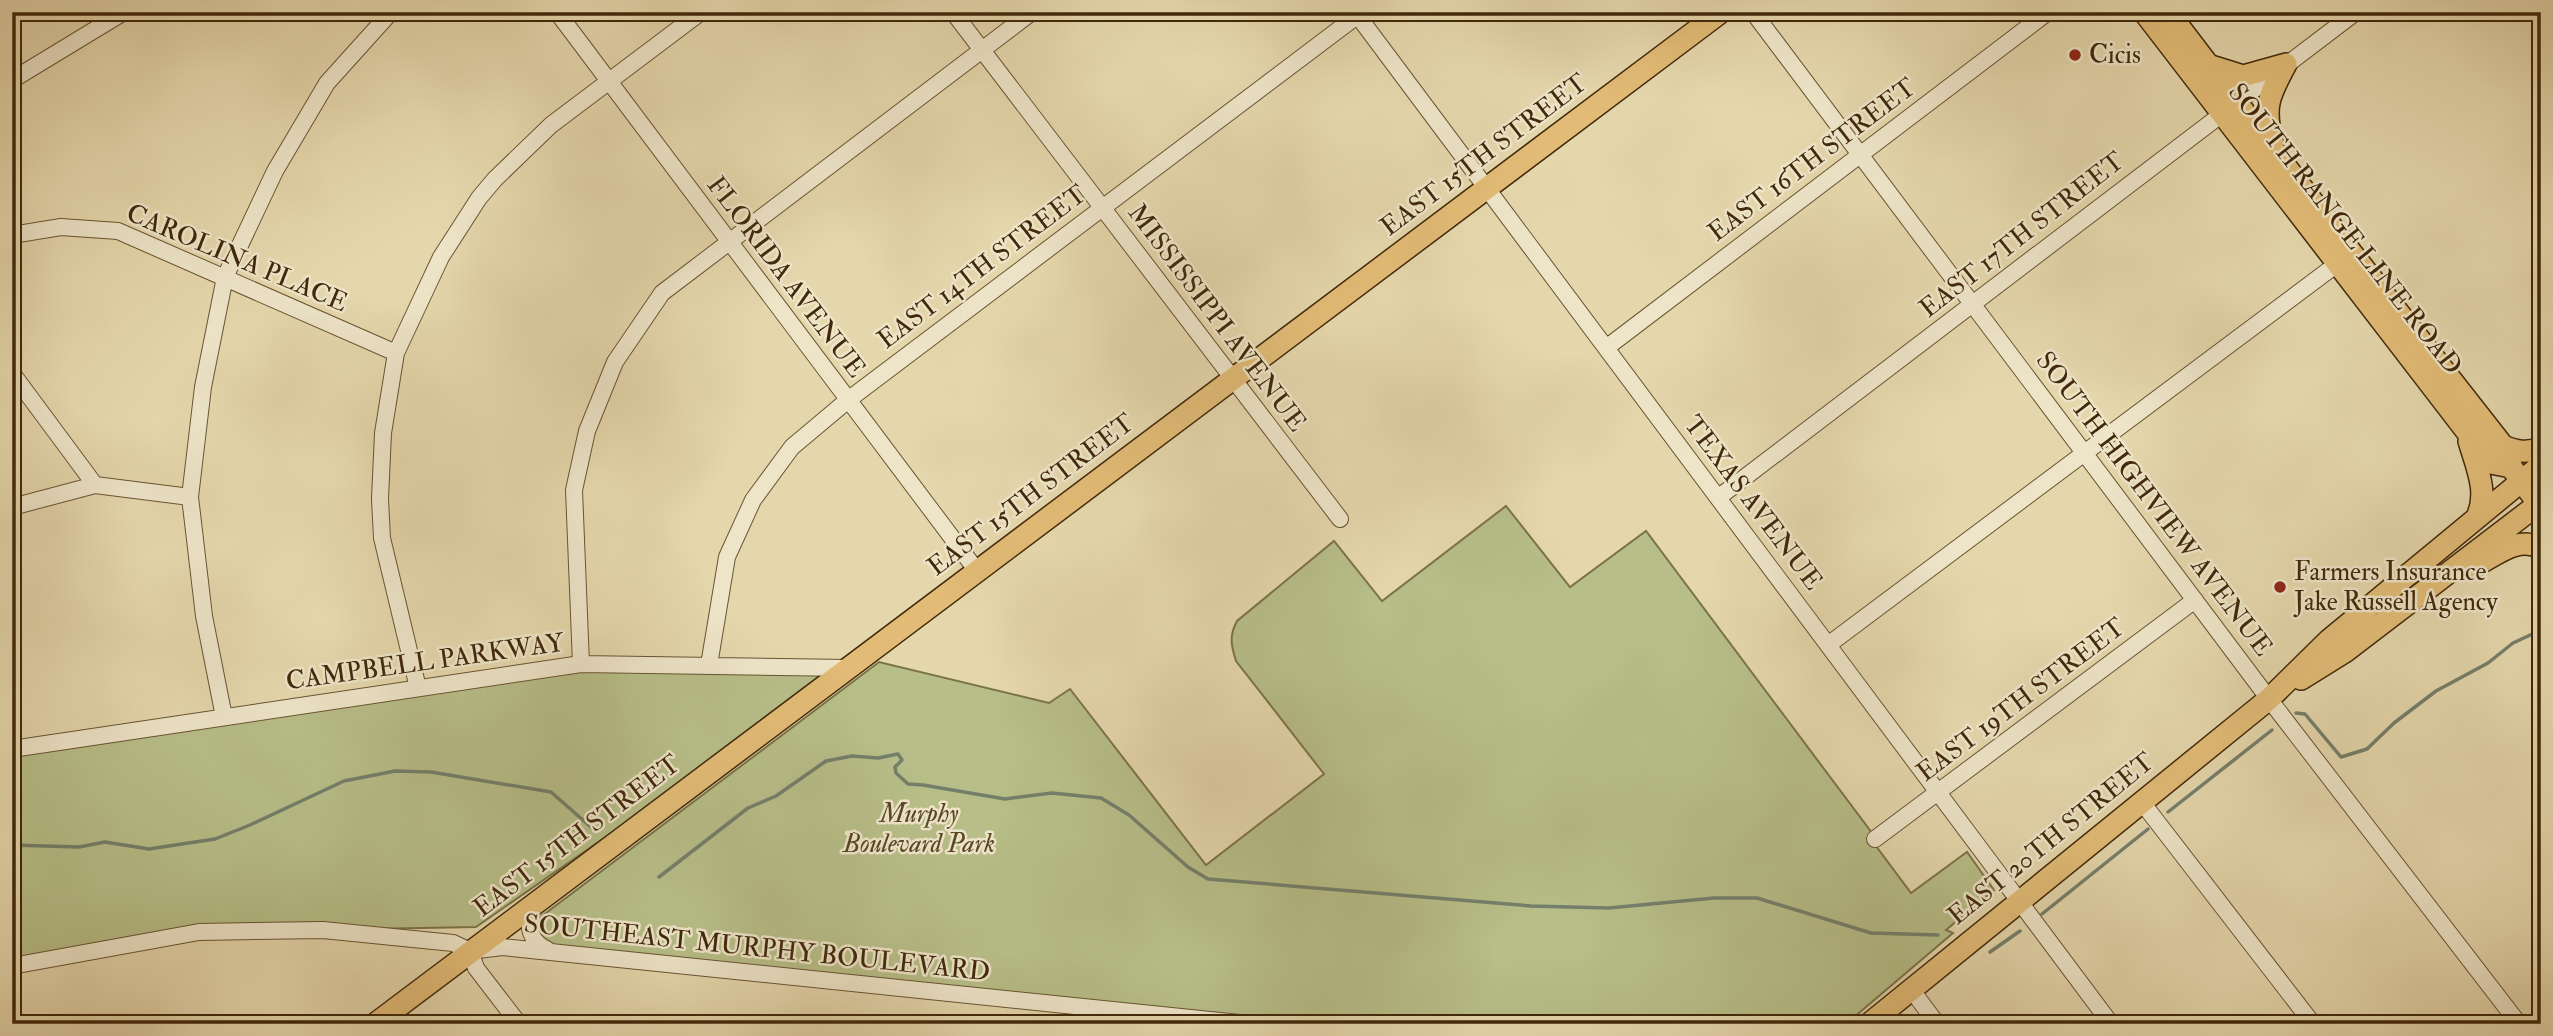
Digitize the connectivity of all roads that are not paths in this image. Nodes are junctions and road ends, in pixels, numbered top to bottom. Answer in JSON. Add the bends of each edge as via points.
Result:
{"nodes":[{"id":1,"x":124,"y":12,"type":"edge"},
{"id":2,"x":556,"y":12,"type":"edge"},
{"id":3,"x":701,"y":12,"type":"edge"},
{"id":4,"x":953,"y":12,"type":"edge"},
{"id":5,"x":1032,"y":12,"type":"edge"},
{"id":6,"x":1721,"y":12,"type":"edge"},
{"id":7,"x":1754,"y":12,"type":"edge"},
{"id":8,"x":2048,"y":12,"type":"edge"},
{"id":9,"x":2144,"y":12,"type":"edge"},
{"id":10,"x":2168,"y":12,"type":"edge"},
{"id":11,"x":2356,"y":12,"type":"edge"},
{"id":12,"x":1358,"y":13,"type":"edge"},
{"id":13,"x":380,"y":16,"type":"edge"},
{"id":14,"x":982,"y":50,"type":"junction"},
{"id":15,"x":2286,"y":64,"type":"junction"},
{"id":16,"x":2209,"y":66,"type":"junction"},
{"id":17,"x":12,"y":80,"type":"edge"},
{"id":18,"x":609,"y":82,"type":"junction"},
{"id":19,"x":2229,"y":107,"type":"junction"},
{"id":20,"x":2275,"y":153,"type":"junction"},
{"id":21,"x":1861,"y":154,"type":"junction"},
{"id":22,"x":1486,"y":188,"type":"junction"},
{"id":23,"x":1101,"y":207,"type":"junction"},
{"id":24,"x":12,"y":235,"type":"edge"},
{"id":25,"x":729,"y":241,"type":"junction"},
{"id":26,"x":2337,"y":264,"type":"junction"},
{"id":27,"x":225,"y":277,"type":"junction"},
{"id":28,"x":1974,"y":304,"type":"junction"},
{"id":29,"x":1606,"y":348,"type":"junction"},
{"id":30,"x":396,"y":353,"type":"junction"},
{"id":31,"x":12,"y":373,"type":"edge"},
{"id":32,"x":1232,"y":379,"type":"junction"},
{"id":33,"x":848,"y":400,"type":"junction"},
{"id":34,"x":2467,"y":432,"type":"junction"},
{"id":35,"x":2503,"y":446,"type":"junction"},
{"id":36,"x":2541,"y":447,"type":"edge"},
{"id":37,"x":2084,"y":452,"type":"junction"},
{"id":38,"x":2541,"y":465,"type":"edge"},
{"id":39,"x":2516,"y":474,"type":"junction"},
{"id":40,"x":95,"y":485,"type":"junction"},
{"id":41,"x":190,"y":497,"type":"junction"},
{"id":42,"x":1718,"y":497,"type":"junction"},
{"id":43,"x":2540,"y":504,"type":"edge"},
{"id":44,"x":12,"y":507,"type":"edge"},
{"id":45,"x":2477,"y":517,"type":"junction"},
{"id":46,"x":1340,"y":519,"type":"dead end"},
{"id":47,"x":2541,"y":548,"type":"edge"},
{"id":48,"x":2452,"y":570,"type":"junction"},
{"id":49,"x":977,"y":571,"type":"junction"},
{"id":50,"x":2195,"y":600,"type":"junction"},
{"id":51,"x":1828,"y":645,"type":"junction"},
{"id":52,"x":581,"y":664,"type":"junction"},
{"id":53,"x":709,"y":665,"type":"junction"},
{"id":54,"x":849,"y":668,"type":"junction"},
{"id":55,"x":418,"y":688,"type":"junction"},
{"id":56,"x":2269,"y":699,"type":"junction"},
{"id":57,"x":224,"y":717,"type":"junction"},
{"id":58,"x":12,"y":749,"type":"edge"},
{"id":59,"x":1937,"y":793,"type":"junction"},
{"id":60,"x":2141,"y":801,"type":"junction"},
{"id":61,"x":1875,"y":839,"type":"dead end"},
{"id":62,"x":2018,"y":901,"type":"junction"},
{"id":63,"x":529,"y":907,"type":"junction"},
{"id":64,"x":470,"y":951,"type":"junction"},
{"id":65,"x":554,"y":952,"type":"junction"},
{"id":66,"x":12,"y":966,"type":"edge"},
{"id":67,"x":1910,"y":989,"type":"junction"},
{"id":68,"x":375,"y":1024,"type":"edge"},
{"id":69,"x":519,"y":1024,"type":"edge"},
{"id":70,"x":1249,"y":1024,"type":"edge"},
{"id":71,"x":1869,"y":1024,"type":"edge"},
{"id":72,"x":1937,"y":1024,"type":"edge"},
{"id":73,"x":2111,"y":1024,"type":"edge"},
{"id":74,"x":2313,"y":1024,"type":"edge"},
{"id":75,"x":2519,"y":1024,"type":"edge"}],
"edges":[{"from":1,"to":17,"type":"street"},
{"from":2,"to":18,"type":"street","name":"FLORIDA AVENUE"},
{"from":3,"to":18,"type":"street"},
{"from":4,"to":14,"type":"street","name":"MISSISSIPPI AVENUE"},
{"from":5,"to":14,"type":"street"},
{"from":6,"to":22,"type":"main road","name":"EAST 15TH STREET"},
{"from":7,"to":21,"type":"street","name":"SOUTH HIGHVIEW AVENUE"},
{"from":8,"to":21,"type":"street","name":"EAST 16TH STREET"},
{"from":9,"to":19,"type":"main road","name":"SOUTH RANGE LINE ROAD"},
{"from":10,"to":16,"type":"main road","name":"SOUTH RANGE LINE ROAD"},
{"from":11,"to":15,"type":"street","name":"EAST 17TH STREET"},
{"from":12,"to":22,"type":"street","name":"TEXAS AVENUE"},
{"from":12,"to":23,"type":"street","name":"EAST 14TH STREET"},
{"from":13,"to":27,"type":"street","via":[[327,83],[275,171]]},
{"from":14,"to":23,"type":"street","name":"MISSISSIPPI AVENUE"},
{"from":14,"to":25,"type":"street"},
{"from":15,"to":16,"type":"main road","via":[[2243,76]]},
{"from":15,"to":19,"type":"street","name":"EAST 17TH STREET"},
{"from":15,"to":20,"type":"main road","via":[[2266,109]]},
{"from":16,"to":19,"type":"main road","name":"SOUTH RANGE LINE ROAD"},
{"from":18,"to":25,"type":"street","name":"FLORIDA AVENUE"},
{"from":18,"to":30,"type":"street","via":[[541,133],[479,198],[441,257]]},
{"from":19,"to":20,"type":"main road","name":"SOUTH RANGE LINE ROAD"},
{"from":19,"to":26,"type":"main road","name":"SOUTH RANGE LINE ROAD"},
{"from":19,"to":28,"type":"street","name":"EAST 17TH STREET"},
{"from":20,"to":35,"type":"main road","name":"SOUTH RANGE LINE ROAD"},
{"from":21,"to":28,"type":"street","name":"SOUTH HIGHVIEW AVENUE"},
{"from":21,"to":29,"type":"street","name":"EAST 16TH STREET"},
{"from":22,"to":29,"type":"street","name":"TEXAS AVENUE"},
{"from":22,"to":32,"type":"main road","name":"EAST 15TH STREET"},
{"from":23,"to":32,"type":"street","name":"MISSISSIPPI AVENUE"},
{"from":23,"to":33,"type":"street","name":"EAST 14TH STREET"},
{"from":24,"to":27,"type":"street","name":"CAROLINA PLACE","via":[[61,227],[118,230]]},
{"from":25,"to":33,"type":"street","name":"FLORIDA AVENUE"},
{"from":25,"to":52,"type":"street","via":[[662,293],[615,362],[587,431],[574,490]]},
{"from":26,"to":34,"type":"main road","name":"SOUTH RANGE LINE ROAD"},
{"from":26,"to":37,"type":"street"},
{"from":27,"to":30,"type":"street","name":"CAROLINA PLACE"},
{"from":27,"to":41,"type":"street","via":[[202,387]]},
{"from":28,"to":37,"type":"street","name":"SOUTH HIGHVIEW AVENUE"},
{"from":28,"to":42,"type":"street","name":"EAST 17TH STREET"},
{"from":29,"to":42,"type":"street","name":"TEXAS AVENUE"},
{"from":30,"to":55,"type":"street","via":[[383,433],[382,538]]},
{"from":31,"to":40,"type":"street"},
{"from":32,"to":46,"type":"street","name":"MISSISSIPPI AVENUE"},
{"from":32,"to":49,"type":"main road","name":"EAST 15TH STREET"},
{"from":33,"to":49,"type":"street","name":"FLORIDA AVENUE"},
{"from":33,"to":53,"type":"street","name":"EAST 14TH STREET","via":[[792,447],[753,500],[727,557]]},
{"from":34,"to":39,"type":"main road","name":"SOUTH RANGE LINE ROAD","via":[[2491,463]]},
{"from":34,"to":45,"type":"main road","via":[[2483,491]]},
{"from":35,"to":36,"type":"main road","via":[[2517,452]]},
{"from":35,"to":39,"type":"main road","name":"SOUTH RANGE LINE ROAD"},
{"from":37,"to":50,"type":"street","name":"SOUTH HIGHVIEW AVENUE"},
{"from":37,"to":51,"type":"street"},
{"from":38,"to":39,"type":"main road","name":"EAST 20TH STREET"},
{"from":39,"to":43,"type":"main road","name":"SOUTH RANGE LINE ROAD"},
{"from":39,"to":45,"type":"main road","name":"EAST 20TH STREET"},
{"from":40,"to":41,"type":"street"},
{"from":40,"to":44,"type":"street"},
{"from":41,"to":57,"type":"street","via":[[204,616]]},
{"from":42,"to":51,"type":"street","name":"TEXAS AVENUE"},
{"from":43,"to":48,"type":"main road","name":"EAST 20TH STREET"},
{"from":45,"to":56,"type":"main road","name":"EAST 20TH STREET","via":[[2329,640]]},
{"from":47,"to":48,"type":"main road","via":[[2522,543],[2476,566]]},
{"from":48,"to":56,"type":"main road","name":"EAST 20TH STREET","via":[[2346,651]]},
{"from":49,"to":54,"type":"main road","name":"EAST 15TH STREET"},
{"from":50,"to":56,"type":"street","name":"SOUTH HIGHVIEW AVENUE"},
{"from":50,"to":59,"type":"street","name":"EAST 19TH STREET"},
{"from":51,"to":59,"type":"street","name":"TEXAS AVENUE"},
{"from":52,"to":53,"type":"street","name":"CAMPBELL PARKWAY"},
{"from":52,"to":55,"type":"street","name":"CAMPBELL PARKWAY"},
{"from":53,"to":54,"type":"street","name":"CAMPBELL PARKWAY"},
{"from":54,"to":63,"type":"main road","name":"EAST 15TH STREET"},
{"from":55,"to":57,"type":"street","name":"CAMPBELL PARKWAY"},
{"from":56,"to":60,"type":"main road","name":"EAST 20TH STREET"},
{"from":56,"to":75,"type":"street","name":"SOUTH HIGHVIEW AVENUE"},
{"from":57,"to":58,"type":"street","name":"CAMPBELL PARKWAY"},
{"from":59,"to":61,"type":"street","name":"EAST 19TH STREET"},
{"from":59,"to":62,"type":"street","name":"TEXAS AVENUE"},
{"from":60,"to":62,"type":"main road","name":"EAST 20TH STREET"},
{"from":60,"to":74,"type":"street"},
{"from":62,"to":67,"type":"main road","name":"EAST 20TH STREET"},
{"from":62,"to":73,"type":"street","name":"TEXAS AVENUE"},
{"from":63,"to":64,"type":"main road","name":"EAST 15TH STREET"},
{"from":63,"to":65,"type":"street","via":[[530,935]]},
{"from":64,"to":65,"type":"street","name":"SOUTHEAST MURPHY BOULEVARD","via":[[502,947]]},
{"from":64,"to":66,"type":"street","name":"SOUTHEAST MURPHY BOULEVARD","via":[[453,943],[323,930],[199,932]]},
{"from":64,"to":68,"type":"main road","name":"EAST 15TH STREET"},
{"from":64,"to":69,"type":"street","via":[[476,968]]},
{"from":65,"to":70,"type":"street","name":"SOUTHEAST MURPHY BOULEVARD"},
{"from":67,"to":71,"type":"main road","name":"EAST 20TH STREET"},
{"from":67,"to":72,"type":"street"}]}
